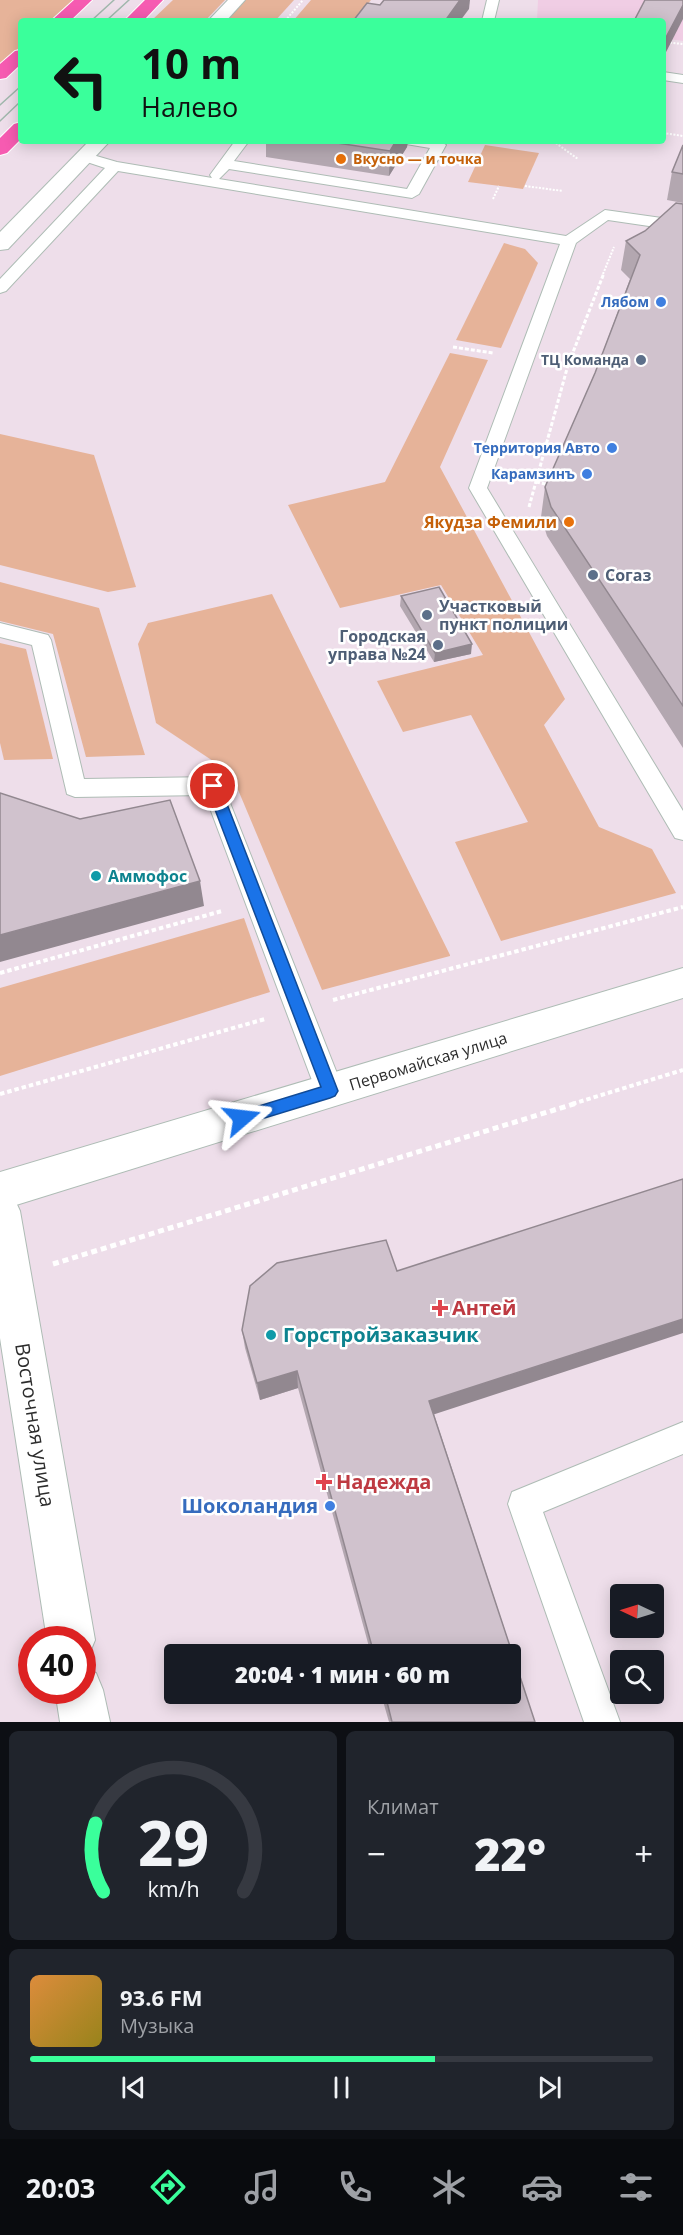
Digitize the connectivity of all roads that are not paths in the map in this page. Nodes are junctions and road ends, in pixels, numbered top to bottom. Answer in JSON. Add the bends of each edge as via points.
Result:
{"nodes":[{"id":1,"x":84,"y":0,"type":"edge"},
{"id":2,"x":155,"y":0,"type":"edge"},
{"id":3,"x":237,"y":0,"type":"edge"},
{"id":4,"x":488,"y":1,"type":"edge"},
{"id":5,"x":63,"y":18,"type":"edge"},
{"id":6,"x":136,"y":18,"type":"edge"},
{"id":7,"x":220,"y":18,"type":"edge"},
{"id":8,"x":488,"y":18,"type":"edge"},
{"id":9,"x":18,"y":59,"type":"edge"},
{"id":10,"x":0,"y":74,"type":"edge"},
{"id":11,"x":666,"y":76,"type":"edge"},
{"id":12,"x":683,"y":79,"type":"edge"},
{"id":13,"x":18,"y":131,"type":"edge"},
{"id":14,"x":97,"y":144,"type":"edge"},
{"id":15,"x":240,"y":144,"type":"edge"},
{"id":16,"x":432,"y":144,"type":"edge"},
{"id":17,"x":453,"y":144,"type":"edge"},
{"id":18,"x":0,"y":148,"type":"edge"},
{"id":19,"x":86,"y":157,"type":"junction"},
{"id":20,"x":225,"y":164,"type":"junction"},
{"id":21,"x":115,"y":166,"type":"junction"},
{"id":22,"x":212,"y":182,"type":"junction"},
{"id":23,"x":412,"y":194,"type":"junction"},
{"id":24,"x":683,"y":226,"type":"edge"},
{"id":25,"x":569,"y":241,"type":"junction"},
{"id":26,"x":0,"y":244,"type":"edge"},
{"id":27,"x":0,"y":288,"type":"edge"},
{"id":28,"x":0,"y":630,"type":"edge"},
{"id":29,"x":683,"y":831,"type":"edge"},
{"id":30,"x":683,"y":983,"type":"edge"},
{"id":31,"x":330,"y":1091,"type":"junction"},
{"id":32,"x":0,"y":1191,"type":"edge"},
{"id":33,"x":0,"y":1211,"type":"edge"},
{"id":34,"x":683,"y":1438,"type":"edge"},
{"id":35,"x":69,"y":1626,"type":"edge"},
{"id":36,"x":81,"y":1704,"type":"edge"},
{"id":37,"x":84,"y":1722,"type":"edge"},
{"id":38,"x":603,"y":1722,"type":"edge"}],
"edges":[{"from":1,"to":5,"type":"main road"},
{"from":2,"to":6,"type":"main road"},
{"from":3,"to":7,"type":"street"},
{"from":4,"to":8,"type":"lane"},
{"from":9,"to":10,"type":"main road"},
{"from":11,"to":12,"type":"lane"},
{"from":13,"to":18,"type":"main road"},
{"from":14,"to":19,"type":"street"},
{"from":15,"to":20,"type":"lane"},
{"from":16,"to":23,"type":"lane","via":[[439,145]]},
{"from":17,"to":23,"type":"lane","via":[[423,196]]},
{"from":19,"to":21,"type":"lane"},
{"from":19,"to":26,"type":"street"},
{"from":20,"to":22,"type":"lane"},
{"from":20,"to":23,"type":"lane"},
{"from":21,"to":22,"type":"lane"},
{"from":21,"to":27,"type":"lane"},
{"from":22,"to":25,"type":"lane"},
{"from":24,"to":25,"type":"lane","via":[[605,215]]},
{"from":25,"to":29,"type":"lane","via":[[478,488]]},
{"from":28,"to":31,"type":"lane","via":[[42,640],[75,788],[213,786]]},
{"from":30,"to":31,"type":"street","name":"Первомайская улица"},
{"from":31,"to":32,"type":"street","name":"Первомайская улица"},
{"from":33,"to":35,"type":"street","name":"Восточная улица"},
{"from":34,"to":38,"type":"lane","via":[[524,1504]]},
{"from":36,"to":37,"type":"street"}]}
